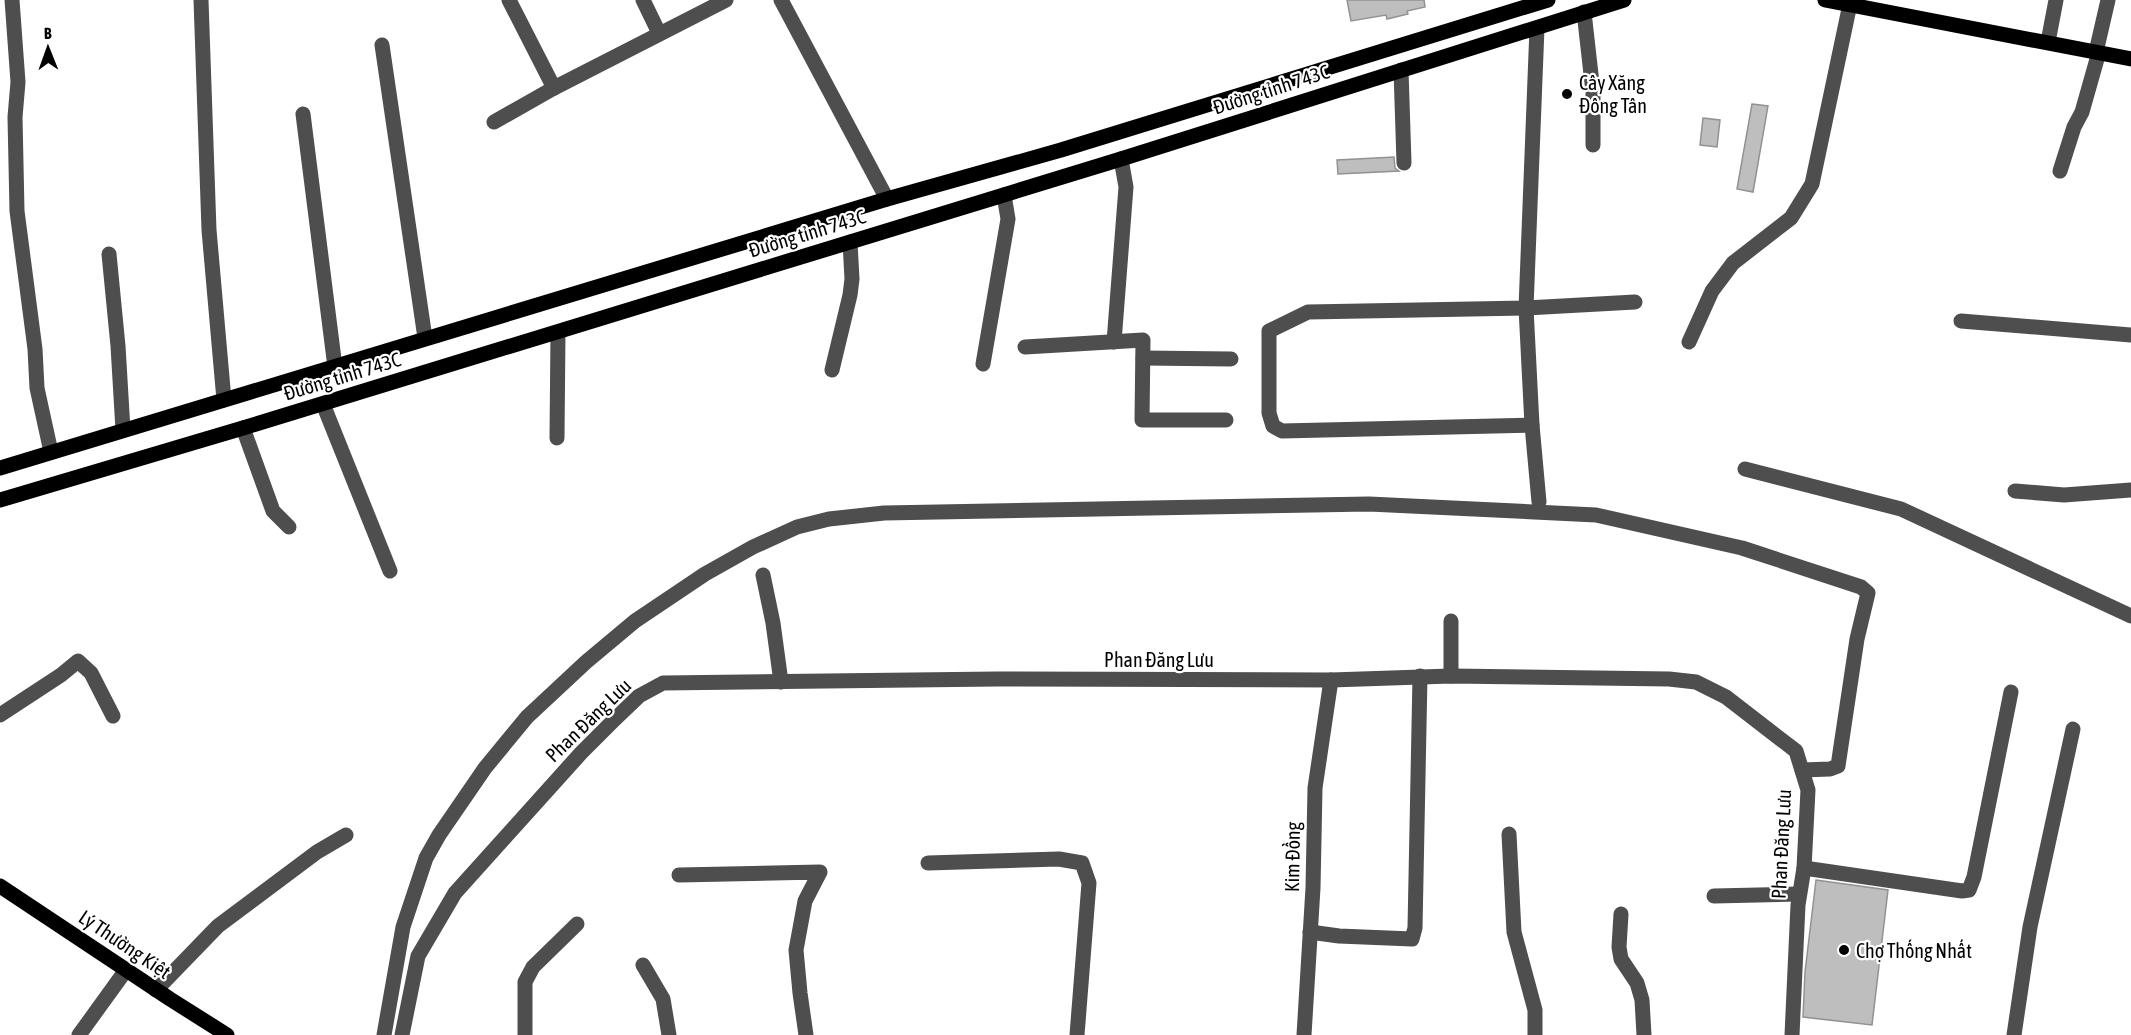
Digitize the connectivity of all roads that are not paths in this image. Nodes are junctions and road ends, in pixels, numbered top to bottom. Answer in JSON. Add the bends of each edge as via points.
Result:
{"nodes":[{"id":1,"x":12,"y":0,"type":"edge"},
{"id":2,"x":201,"y":0,"type":"edge"},
{"id":3,"x":509,"y":0,"type":"edge"},
{"id":4,"x":643,"y":0,"type":"edge"},
{"id":5,"x":726,"y":0,"type":"edge"},
{"id":6,"x":781,"y":0,"type":"edge"},
{"id":7,"x":1548,"y":0,"type":"edge"},
{"id":8,"x":1624,"y":0,"type":"edge"},
{"id":9,"x":1825,"y":0,"type":"edge"},
{"id":10,"x":2056,"y":0,"type":"edge"},
{"id":11,"x":2108,"y":0,"type":"edge"},
{"id":12,"x":1850,"y":4,"type":"junction"},
{"id":13,"x":1874,"y":4,"type":"edge"},
{"id":14,"x":1591,"y":7,"type":"edge"},
{"id":15,"x":1536,"y":28,"type":"junction"},
{"id":16,"x":659,"y":33,"type":"junction"},
{"id":17,"x":2048,"y":42,"type":"junction"},
{"id":18,"x":382,"y":45,"type":"dead end"},
{"id":19,"x":2097,"y":52,"type":"junction"},
{"id":20,"x":2131,"y":59,"type":"edge"},
{"id":21,"x":1401,"y":70,"type":"junction"},
{"id":22,"x":554,"y":88,"type":"junction"},
{"id":23,"x":303,"y":114,"type":"dead end"},
{"id":24,"x":7,"y":116,"type":"edge"},
{"id":25,"x":494,"y":122,"type":"dead end"},
{"id":26,"x":1593,"y":145,"type":"dead end"},
{"id":27,"x":1121,"y":159,"type":"junction"},
{"id":28,"x":1404,"y":164,"type":"dead end"},
{"id":29,"x":2060,"y":171,"type":"dead end"},
{"id":30,"x":1004,"y":195,"type":"junction"},
{"id":31,"x":887,"y":199,"type":"junction"},
{"id":32,"x":850,"y":242,"type":"junction"},
{"id":33,"x":109,"y":254,"type":"dead end"},
{"id":34,"x":1635,"y":302,"type":"dead end"},
{"id":35,"x":1526,"y":308,"type":"junction"},
{"id":36,"x":1961,"y":321,"type":"dead end"},
{"id":37,"x":558,"y":332,"type":"junction"},
{"id":38,"x":2131,"y":335,"type":"edge"},
{"id":39,"x":425,"y":338,"type":"junction"},
{"id":40,"x":1114,"y":342,"type":"junction"},
{"id":41,"x":1689,"y":342,"type":"dead end"},
{"id":42,"x":1025,"y":347,"type":"dead end"},
{"id":43,"x":1143,"y":358,"type":"junction"},
{"id":44,"x":1231,"y":359,"type":"dead end"},
{"id":45,"x":983,"y":364,"type":"dead end"},
{"id":46,"x":335,"y":367,"type":"junction"},
{"id":47,"x":832,"y":370,"type":"dead end"},
{"id":48,"x":224,"y":400,"type":"junction"},
{"id":49,"x":323,"y":404,"type":"junction"},
{"id":50,"x":1226,"y":420,"type":"dead end"},
{"id":51,"x":1532,"y":424,"type":"junction"},
{"id":52,"x":243,"y":428,"type":"junction"},
{"id":53,"x":123,"y":430,"type":"junction"},
{"id":54,"x":557,"y":438,"type":"dead end"},
{"id":55,"x":51,"y":452,"type":"junction"},
{"id":56,"x":0,"y":468,"type":"edge"},
{"id":57,"x":1745,"y":469,"type":"dead end"},
{"id":58,"x":2131,"y":490,"type":"edge"},
{"id":59,"x":2015,"y":491,"type":"dead end"},
{"id":60,"x":0,"y":500,"type":"edge"},
{"id":61,"x":1539,"y":502,"type":"dead end"},
{"id":62,"x":289,"y":527,"type":"dead end"},
{"id":63,"x":390,"y":571,"type":"dead end"},
{"id":64,"x":763,"y":574,"type":"dead end"},
{"id":65,"x":2131,"y":616,"type":"edge"},
{"id":66,"x":1451,"y":621,"type":"dead end"},
{"id":67,"x":1420,"y":676,"type":"junction"},
{"id":68,"x":1451,"y":676,"type":"junction"},
{"id":69,"x":1331,"y":680,"type":"junction"},
{"id":70,"x":782,"y":682,"type":"junction"},
{"id":71,"x":2011,"y":692,"type":"dead end"},
{"id":72,"x":0,"y":714,"type":"edge"},
{"id":73,"x":114,"y":716,"type":"dead end"},
{"id":74,"x":2073,"y":729,"type":"dead end"},
{"id":75,"x":1802,"y":770,"type":"junction"},
{"id":76,"x":1509,"y":834,"type":"dead end"},
{"id":77,"x":346,"y":835,"type":"dead end"},
{"id":78,"x":928,"y":863,"type":"dead end"},
{"id":79,"x":1804,"y":868,"type":"junction"},
{"id":80,"x":679,"y":874,"type":"dead end"},
{"id":81,"x":0,"y":885,"type":"edge"},
{"id":82,"x":1799,"y":894,"type":"junction"},
{"id":83,"x":1714,"y":896,"type":"dead end"},
{"id":84,"x":1621,"y":914,"type":"dead end"},
{"id":85,"x":578,"y":924,"type":"dead end"},
{"id":86,"x":1310,"y":932,"type":"junction"},
{"id":87,"x":643,"y":965,"type":"dead end"},
{"id":88,"x":126,"y":970,"type":"junction"},
{"id":89,"x":156,"y":990,"type":"junction"},
{"id":90,"x":79,"y":1035,"type":"edge"},
{"id":91,"x":227,"y":1035,"type":"edge"},
{"id":92,"x":384,"y":1035,"type":"edge"},
{"id":93,"x":402,"y":1035,"type":"edge"},
{"id":94,"x":525,"y":1035,"type":"edge"},
{"id":95,"x":669,"y":1035,"type":"edge"},
{"id":96,"x":806,"y":1035,"type":"edge"},
{"id":97,"x":1077,"y":1035,"type":"edge"},
{"id":98,"x":1304,"y":1035,"type":"edge"},
{"id":99,"x":1535,"y":1035,"type":"edge"},
{"id":100,"x":1644,"y":1035,"type":"edge"},
{"id":101,"x":1792,"y":1035,"type":"edge"},
{"id":102,"x":2014,"y":1035,"type":"edge"}],
"edges":[{"from":1,"to":24,"type":"street","via":[[18,82]]},
{"from":2,"to":48,"type":"street","via":[[209,230]]},
{"from":3,"to":22,"type":"street"},
{"from":4,"to":16,"type":"street"},
{"from":5,"to":16,"type":"street"},
{"from":6,"to":31,"type":"street"},
{"from":7,"to":31,"type":"main road","name":"Đường tỉnh 743C","via":[[1061,150]]},
{"from":8,"to":14,"type":"main road","name":"Đường tỉnh 743C"},
{"from":9,"to":12,"type":"main road"},
{"from":10,"to":17,"type":"street"},
{"from":11,"to":19,"type":"street"},
{"from":12,"to":13,"type":"main road"},
{"from":12,"to":41,"type":"street","via":[[1812,184],[1791,218],[1733,263],[1712,291]]},
{"from":13,"to":17,"type":"main road"},
{"from":14,"to":15,"type":"main road","name":"Đường tỉnh 743C"},
{"from":14,"to":26,"type":"street"},
{"from":15,"to":21,"type":"main road","name":"Đường tỉnh 743C"},
{"from":15,"to":35,"type":"street"},
{"from":16,"to":22,"type":"street"},
{"from":17,"to":19,"type":"main road"},
{"from":18,"to":39,"type":"street"},
{"from":19,"to":20,"type":"main road"},
{"from":19,"to":29,"type":"street","via":[[2082,112]]},
{"from":21,"to":27,"type":"main road","name":"Đường tỉnh 743C"},
{"from":21,"to":28,"type":"street"},
{"from":22,"to":25,"type":"street"},
{"from":23,"to":46,"type":"street"},
{"from":24,"to":55,"type":"street","via":[[37,388]]},
{"from":27,"to":30,"type":"main road","name":"Đường tỉnh 743C"},
{"from":27,"to":40,"type":"street","via":[[1126,188]]},
{"from":30,"to":32,"type":"main road","name":"Đường tỉnh 743C"},
{"from":30,"to":45,"type":"street","via":[[1008,219]]},
{"from":31,"to":39,"type":"main road","name":"Đường tỉnh 743C"},
{"from":32,"to":37,"type":"main road","name":"Đường tỉnh 743C"},
{"from":32,"to":47,"type":"street","via":[[850,295]]},
{"from":33,"to":53,"type":"street"},
{"from":34,"to":35,"type":"street"},
{"from":35,"to":51,"type":"street"},
{"from":35,"to":51,"type":"street","via":[[1308,312],[1269,331],[1269,413],[1273,426],[1282,431]]},
{"from":36,"to":38,"type":"street"},
{"from":37,"to":49,"type":"main road","name":"Đường tỉnh 743C"},
{"from":37,"to":54,"type":"street"},
{"from":39,"to":46,"type":"main road","name":"Đường tỉnh 743C"},
{"from":40,"to":42,"type":"street"},
{"from":40,"to":43,"type":"street","via":[[1143,340]]},
{"from":43,"to":44,"type":"street"},
{"from":43,"to":50,"type":"street","via":[[1142,420]]},
{"from":46,"to":48,"type":"main road","name":"Đường tỉnh 743C"},
{"from":48,"to":53,"type":"main road","name":"Đường tỉnh 743C"},
{"from":49,"to":52,"type":"main road","name":"Đường tỉnh 743C"},
{"from":49,"to":63,"type":"street"},
{"from":51,"to":61,"type":"street"},
{"from":52,"to":60,"type":"main road","name":"Đường tỉnh 743C"},
{"from":52,"to":62,"type":"street","via":[[273,511]]},
{"from":53,"to":55,"type":"main road","name":"Đường tỉnh 743C"},
{"from":55,"to":56,"type":"main road","name":"Đường tỉnh 743C"},
{"from":57,"to":65,"type":"street","via":[[1901,509]]},
{"from":58,"to":59,"type":"street","via":[[2064,495]]},
{"from":64,"to":70,"type":"street"},
{"from":66,"to":68,"type":"street"},
{"from":67,"to":68,"type":"street","name":"Phan Đăng Lưu"},
{"from":67,"to":69,"type":"street","name":"Phan Đăng Lưu"},
{"from":67,"to":86,"type":"street","via":[[1412,939]]},
{"from":68,"to":75,"type":"street","name":"Phan Đăng Lưu","via":[[1696,682],[1726,698],[1796,751]]},
{"from":69,"to":70,"type":"street","name":"Phan Đăng Lưu"},
{"from":69,"to":86,"type":"street","name":"Kim Đồng","via":[[1314,788]]},
{"from":70,"to":93,"type":"street","name":"Phan Đăng Lưu","via":[[663,683],[639,696],[581,753],[455,893],[418,957]]},
{"from":71,"to":79,"type":"street","via":[[1969,890]]},
{"from":72,"to":73,"type":"street","via":[[78,661],[91,673]]},
{"from":74,"to":102,"type":"street","via":[[2030,927]]},
{"from":75,"to":79,"type":"street","name":"Phan Đăng Lưu","via":[[1808,790]]},
{"from":75,"to":92,"type":"street","via":[[1838,766],[1857,639],[1868,594],[1863,588],[1742,548],[1596,515],[1369,504],[884,513],[829,519],[797,527],[705,574],[635,621],[527,717],[485,768],[426,858],[403,927]]},
{"from":76,"to":99,"type":"street","via":[[1514,932],[1535,1010]]},
{"from":77,"to":89,"type":"street","via":[[218,926]]},
{"from":78,"to":97,"type":"street","via":[[1059,859],[1082,863],[1089,883]]},
{"from":79,"to":82,"type":"street","name":"Phan Đăng Lưu"},
{"from":80,"to":96,"type":"street","via":[[820,872],[805,902],[796,950]]},
{"from":81,"to":88,"type":"main road","name":"Lý Thường Kiệt"},
{"from":82,"to":83,"type":"street"},
{"from":82,"to":101,"type":"street","name":"Phan Đăng Lưu"},
{"from":84,"to":100,"type":"street","via":[[1621,960],[1637,983],[1642,999]]},
{"from":85,"to":94,"type":"street","via":[[533,967],[525,982]]},
{"from":86,"to":98,"type":"street","name":"Kim Đồng"},
{"from":87,"to":95,"type":"street","via":[[663,999]]},
{"from":88,"to":89,"type":"main road","name":"Lý Thường Kiệt"},
{"from":88,"to":90,"type":"street"},
{"from":89,"to":91,"type":"main road","name":"Lý Thường Kiệt"}]}
